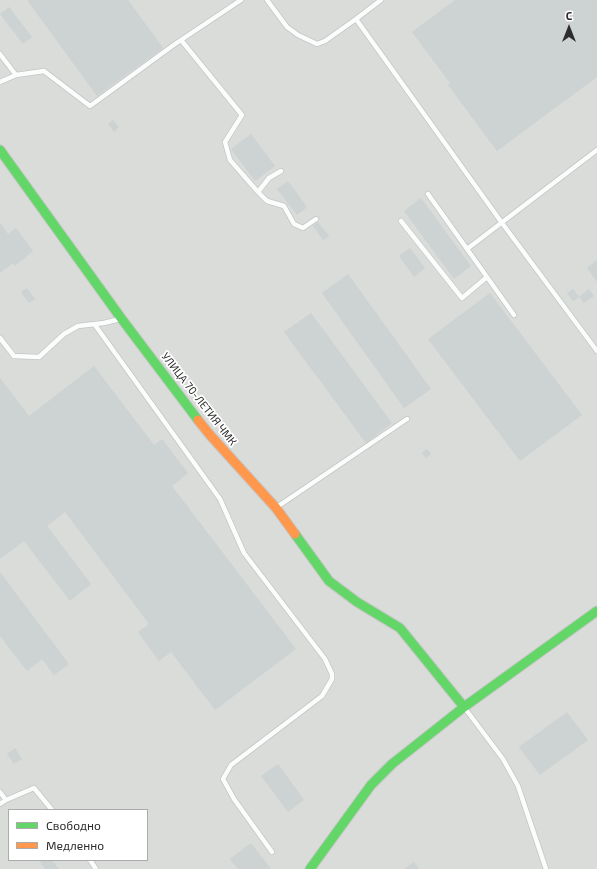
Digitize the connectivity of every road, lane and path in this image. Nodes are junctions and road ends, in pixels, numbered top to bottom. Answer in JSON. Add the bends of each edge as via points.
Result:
{"nodes":[{"id":1,"x":241,"y":0,"type":"edge"},
{"id":2,"x":267,"y":0,"type":"edge"},
{"id":3,"x":381,"y":0,"type":"edge"},
{"id":4,"x":356,"y":19,"type":"junction"},
{"id":5,"x":181,"y":40,"type":"junction"},
{"id":6,"x":0,"y":54,"type":"edge"},
{"id":7,"x":16,"y":75,"type":"junction"},
{"id":8,"x":0,"y":82,"type":"edge"},
{"id":9,"x":0,"y":150,"type":"edge"},
{"id":10,"x":597,"y":150,"type":"edge"},
{"id":11,"x":281,"y":171,"type":"dead end"},
{"id":12,"x":258,"y":192,"type":"junction"},
{"id":13,"x":428,"y":194,"type":"dead end"},
{"id":14,"x":316,"y":219,"type":"dead end"},
{"id":15,"x":401,"y":221,"type":"dead end"},
{"id":16,"x":502,"y":223,"type":"junction"},
{"id":17,"x":467,"y":248,"type":"junction"},
{"id":18,"x":487,"y":277,"type":"junction"},
{"id":19,"x":514,"y":315,"type":"dead end"},
{"id":20,"x":121,"y":318,"type":"junction"},
{"id":21,"x":95,"y":325,"type":"junction"},
{"id":22,"x":0,"y":338,"type":"edge"},
{"id":23,"x":597,"y":351,"type":"edge"},
{"id":24,"x":406,"y":419,"type":"dead end"},
{"id":25,"x":276,"y":508,"type":"junction"},
{"id":26,"x":597,"y":611,"type":"edge"},
{"id":27,"x":464,"y":708,"type":"junction"},
{"id":28,"x":0,"y":792,"type":"edge"},
{"id":29,"x":6,"y":800,"type":"junction"},
{"id":30,"x":0,"y":804,"type":"edge"},
{"id":31,"x":51,"y":809,"type":"edge"},
{"id":32,"x":272,"y":852,"type":"dead end"},
{"id":33,"x":310,"y":869,"type":"edge"},
{"id":34,"x":546,"y":869,"type":"edge"}],
"edges":[{"from":1,"to":5,"type":"lane"},
{"from":2,"to":4,"type":"lane","via":[[287,27],[317,44]]},
{"from":3,"to":4,"type":"lane"},
{"from":4,"to":16,"type":"lane"},
{"from":5,"to":7,"type":"lane","via":[[90,106],[44,71]]},
{"from":5,"to":12,"type":"lane","via":[[242,115],[225,142],[230,160]]},
{"from":6,"to":7,"type":"lane"},
{"from":7,"to":8,"type":"lane"},
{"from":9,"to":20,"type":"street","name":"УЛИЦА 70-ЛЕТИЯ ЧМК"},
{"from":10,"to":16,"type":"lane"},
{"from":11,"to":12,"type":"lane","via":[[269,178]]},
{"from":12,"to":14,"type":"lane","via":[[267,201],[284,206],[294,224],[303,228]]},
{"from":13,"to":17,"type":"lane"},
{"from":15,"to":18,"type":"lane","via":[[462,298]]},
{"from":16,"to":17,"type":"lane"},
{"from":16,"to":23,"type":"lane"},
{"from":17,"to":18,"type":"lane"},
{"from":18,"to":19,"type":"lane"},
{"from":20,"to":21,"type":"lane"},
{"from":20,"to":25,"type":"street","name":"УЛИЦА 70-ЛЕТИЯ ЧМК","via":[[210,435]]},
{"from":21,"to":22,"type":"lane","via":[[78,326],[69,331],[39,357],[14,356]]},
{"from":21,"to":32,"type":"lane","via":[[220,499],[244,553],[325,659],[332,674],[332,679],[322,696],[231,765],[223,779],[234,800]]},
{"from":24,"to":25,"type":"lane"},
{"from":25,"to":27,"type":"street","name":"УЛИЦА 70-ЛЕТИЯ ЧМК","via":[[329,581],[357,602],[400,628]]},
{"from":26,"to":27,"type":"street"},
{"from":27,"to":33,"type":"street","via":[[392,764],[371,785]]},
{"from":27,"to":34,"type":"lane","via":[[503,759],[518,786]]},
{"from":28,"to":29,"type":"lane"},
{"from":29,"to":30,"type":"lane"},
{"from":29,"to":31,"type":"lane","via":[[34,788]]}]}
